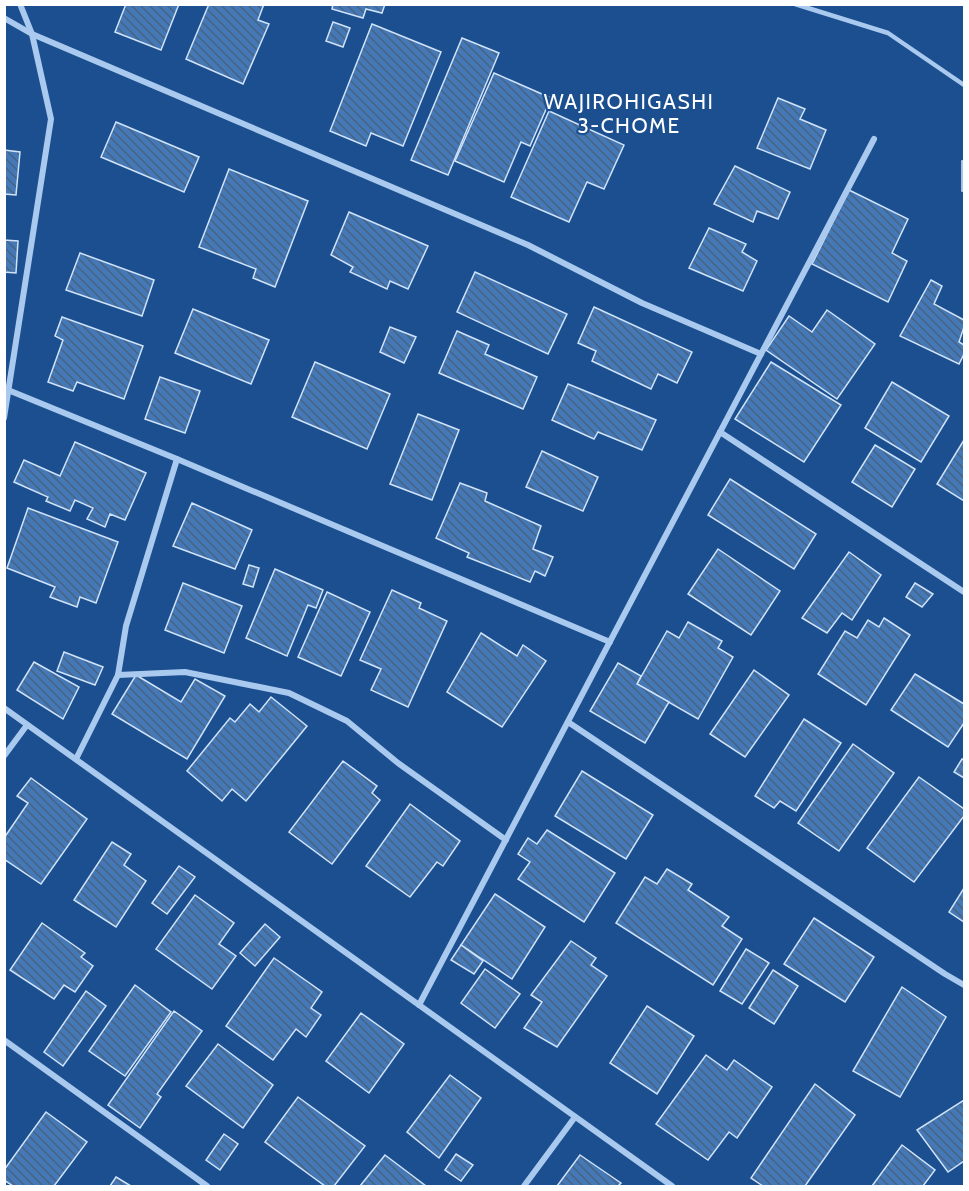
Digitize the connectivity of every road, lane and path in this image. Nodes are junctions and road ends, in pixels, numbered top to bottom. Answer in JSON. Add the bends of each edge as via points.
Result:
{"nodes":[{"id":1,"x":20,"y":4,"type":"edge"},
{"id":2,"x":795,"y":4,"type":"edge"},
{"id":3,"x":4,"y":18,"type":"edge"},
{"id":4,"x":32,"y":34,"type":"junction"},
{"id":5,"x":964,"y":85,"type":"edge"},
{"id":6,"x":874,"y":139,"type":"dead end"},
{"id":7,"x":761,"y":354,"type":"junction"},
{"id":8,"x":9,"y":390,"type":"junction"},
{"id":9,"x":4,"y":418,"type":"edge"},
{"id":10,"x":720,"y":432,"type":"junction"},
{"id":11,"x":177,"y":459,"type":"junction"},
{"id":12,"x":964,"y":592,"type":"edge"},
{"id":13,"x":610,"y":642,"type":"junction"},
{"id":14,"x":118,"y":675,"type":"junction"},
{"id":15,"x":4,"y":708,"type":"edge"},
{"id":16,"x":568,"y":722,"type":"junction"},
{"id":17,"x":27,"y":724,"type":"junction"},
{"id":18,"x":4,"y":756,"type":"edge"},
{"id":19,"x":76,"y":759,"type":"junction"},
{"id":20,"x":506,"y":840,"type":"junction"},
{"id":21,"x":964,"y":985,"type":"edge"},
{"id":22,"x":419,"y":1005,"type":"junction"},
{"id":23,"x":4,"y":1040,"type":"edge"},
{"id":24,"x":574,"y":1117,"type":"junction"},
{"id":25,"x":207,"y":1186,"type":"edge"},
{"id":26,"x":524,"y":1186,"type":"edge"},
{"id":27,"x":672,"y":1186,"type":"edge"}],
"edges":[{"from":1,"to":4,"type":"street"},
{"from":2,"to":5,"type":"lane","via":[[888,33]]},
{"from":3,"to":4,"type":"street"},
{"from":4,"to":7,"type":"street","via":[[528,245],[642,303]]},
{"from":4,"to":8,"type":"street","via":[[51,119]]},
{"from":6,"to":7,"type":"street"},
{"from":7,"to":10,"type":"street"},
{"from":8,"to":9,"type":"street"},
{"from":8,"to":11,"type":"street"},
{"from":10,"to":12,"type":"street"},
{"from":10,"to":13,"type":"street"},
{"from":11,"to":13,"type":"street"},
{"from":11,"to":14,"type":"street","via":[[126,626]]},
{"from":13,"to":16,"type":"street"},
{"from":14,"to":19,"type":"street"},
{"from":14,"to":20,"type":"street","via":[[185,672],[289,693],[347,721]]},
{"from":15,"to":17,"type":"street"},
{"from":16,"to":20,"type":"street"},
{"from":16,"to":21,"type":"street"},
{"from":17,"to":18,"type":"street"},
{"from":17,"to":19,"type":"street"},
{"from":19,"to":22,"type":"street"},
{"from":20,"to":22,"type":"street"},
{"from":22,"to":24,"type":"street"},
{"from":23,"to":25,"type":"street"},
{"from":24,"to":26,"type":"street"},
{"from":24,"to":27,"type":"street"}]}
